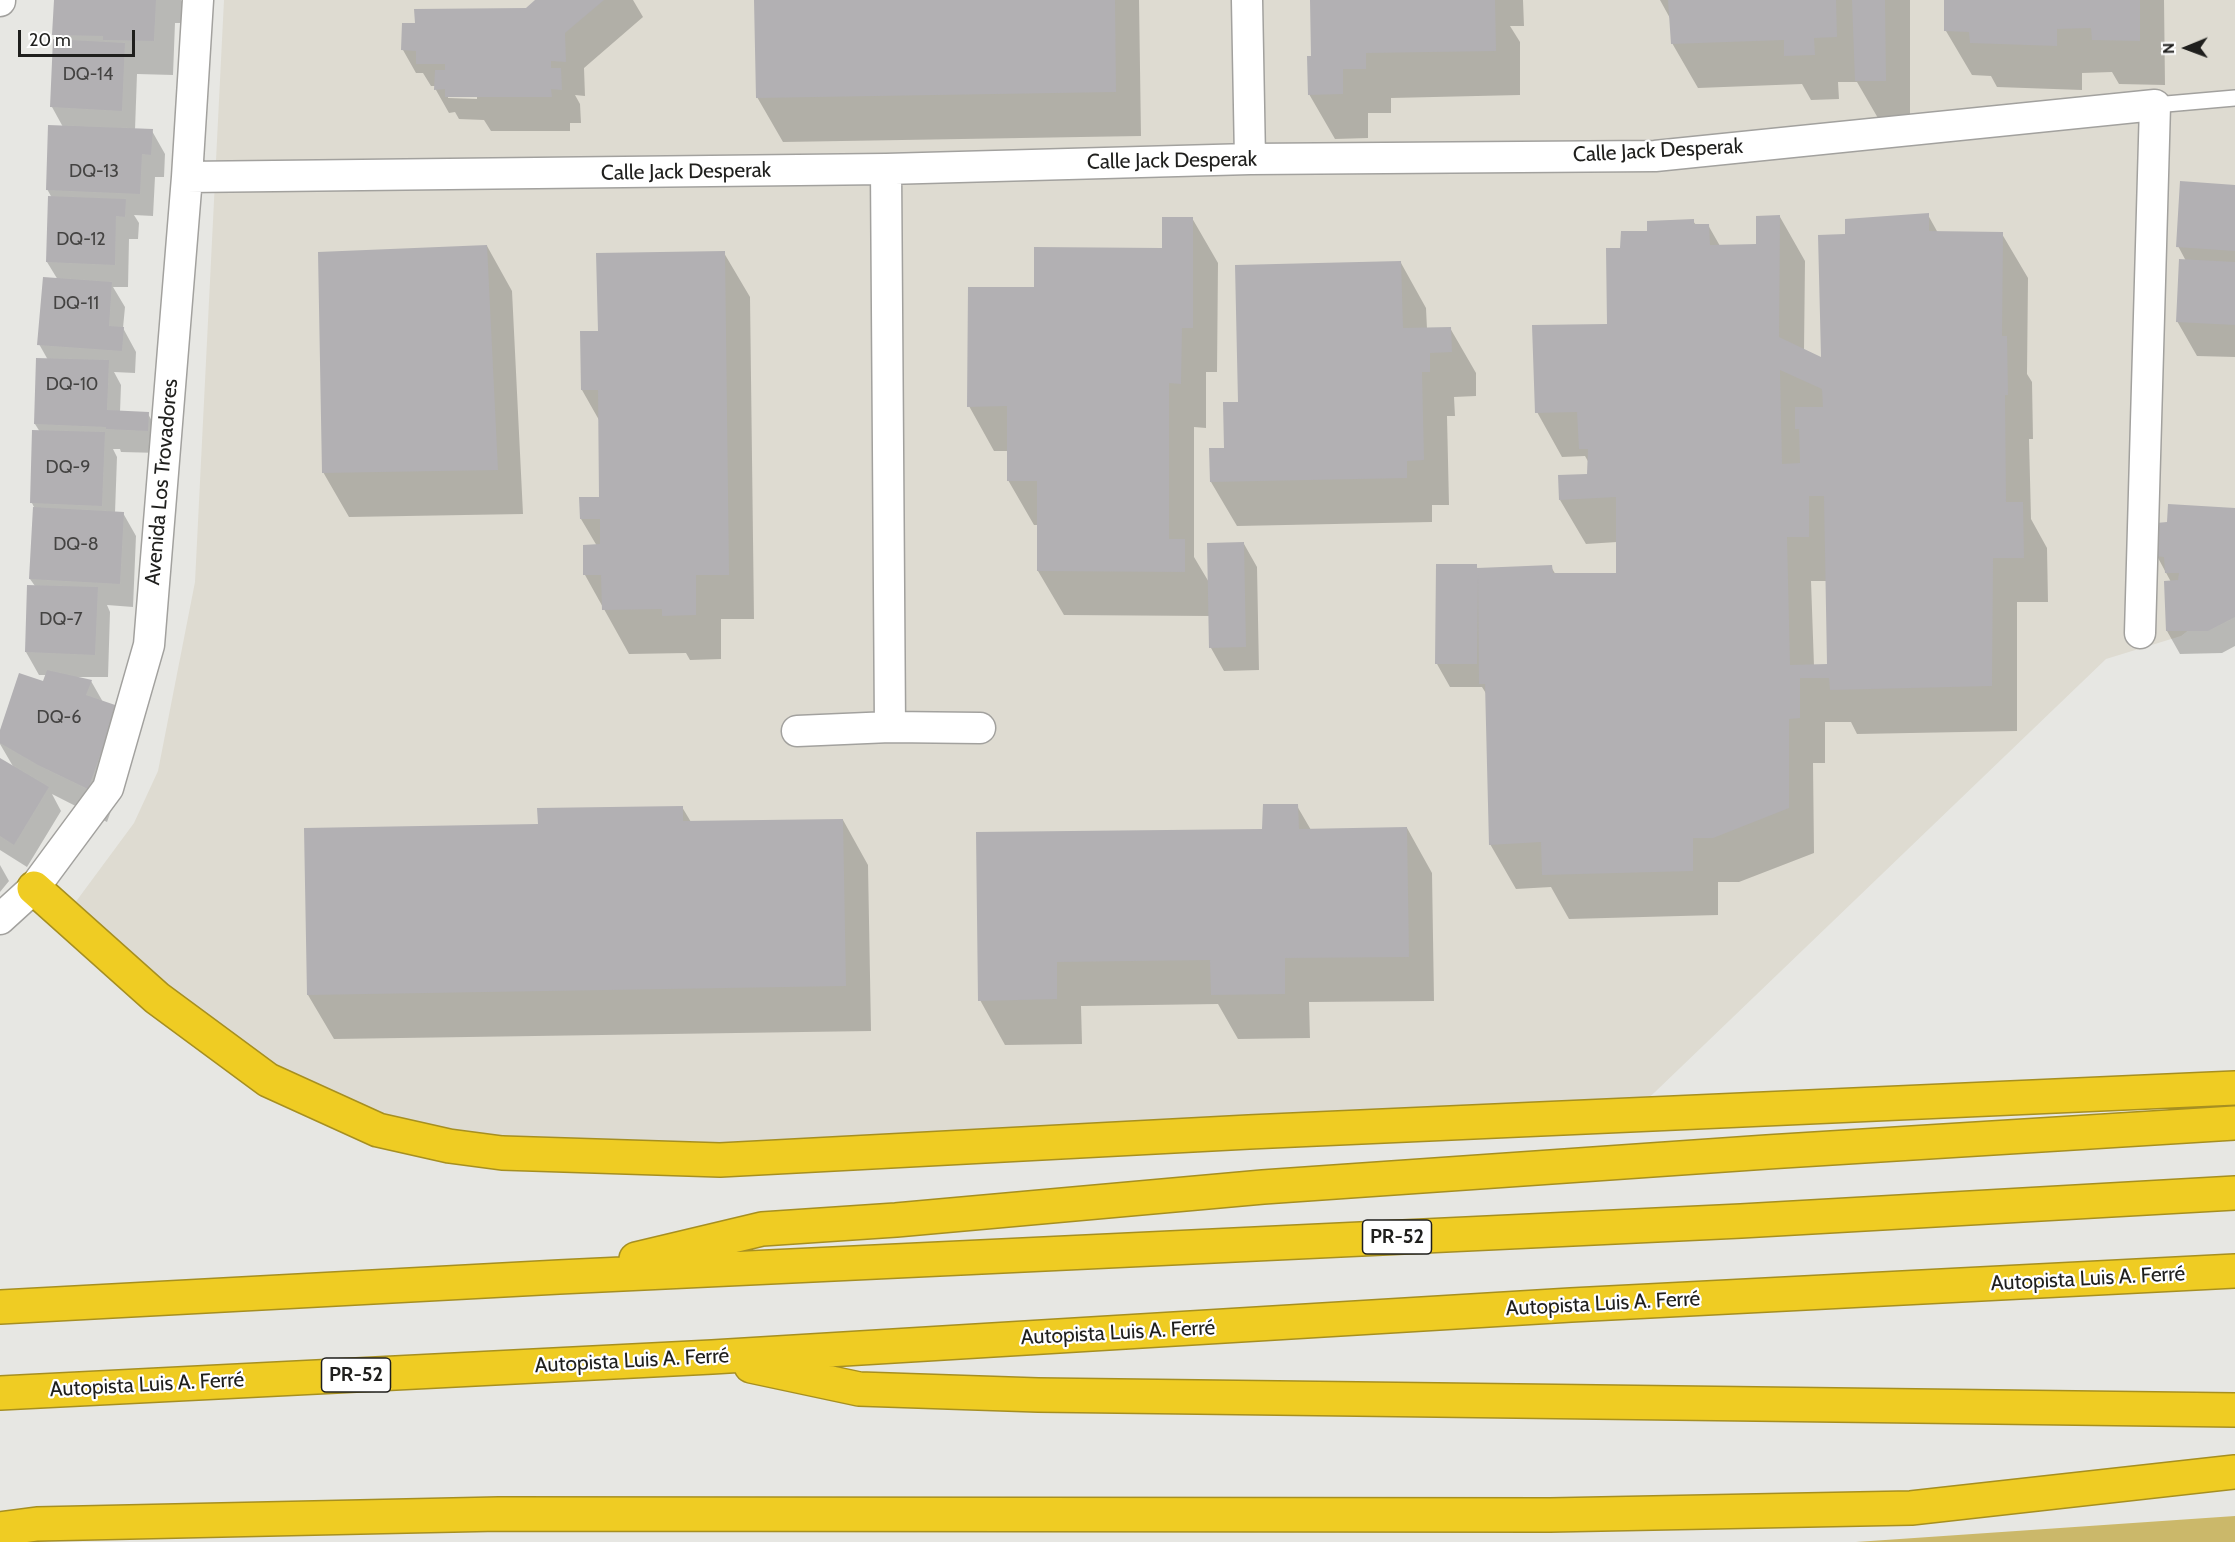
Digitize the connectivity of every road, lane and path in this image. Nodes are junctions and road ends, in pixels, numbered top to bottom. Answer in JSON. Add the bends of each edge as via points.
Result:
{"nodes":[{"id":1,"x":198,"y":0,"type":"edge"},
{"id":2,"x":1247,"y":0,"type":"edge"},
{"id":3,"x":2235,"y":98,"type":"edge"},
{"id":4,"x":2155,"y":105,"type":"junction"},
{"id":5,"x":1250,"y":159,"type":"junction"},
{"id":6,"x":886,"y":169,"type":"junction"},
{"id":7,"x":187,"y":177,"type":"junction"},
{"id":8,"x":2140,"y":633,"type":"dead end"},
{"id":9,"x":890,"y":727,"type":"junction"},
{"id":10,"x":980,"y":728,"type":"dead end"},
{"id":11,"x":797,"y":731,"type":"dead end"},
{"id":12,"x":34,"y":888,"type":"junction"},
{"id":13,"x":0,"y":919,"type":"edge"},
{"id":14,"x":2235,"y":1088,"type":"edge"},
{"id":15,"x":2235,"y":1124,"type":"edge"},
{"id":16,"x":2235,"y":1193,"type":"edge"},
{"id":17,"x":2235,"y":1271,"type":"edge"},
{"id":18,"x":559,"y":1277,"type":"junction"},
{"id":19,"x":0,"y":1307,"type":"edge"},
{"id":20,"x":712,"y":1357,"type":"junction"},
{"id":21,"x":0,"y":1393,"type":"edge"},
{"id":22,"x":2235,"y":1410,"type":"edge"},
{"id":23,"x":2235,"y":1472,"type":"edge"},
{"id":24,"x":0,"y":1529,"type":"edge"}],
"edges":[{"from":1,"to":7,"type":"street","name":"Avenida Los Trovadores"},
{"from":2,"to":5,"type":"street"},
{"from":3,"to":4,"type":"lane"},
{"from":4,"to":5,"type":"street","name":"Calle Jack Desperak","via":[[1655,156]]},
{"from":4,"to":8,"type":"street"},
{"from":5,"to":6,"type":"street","name":"Calle Jack Desperak"},
{"from":6,"to":7,"type":"street","name":"Calle Jack Desperak"},
{"from":6,"to":9,"type":"street"},
{"from":7,"to":12,"type":"street","name":"Avenida Los Trovadores","via":[[149,645],[108,788]]},
{"from":9,"to":10,"type":"street"},
{"from":9,"to":11,"type":"street"},
{"from":12,"to":13,"type":"street","name":"Avenida Los Trovadores"},
{"from":12,"to":14,"type":"highway","via":[[157,998],[268,1080],[378,1130],[502,1153],[720,1160]]},
{"from":15,"to":18,"type":"highway","via":[[1263,1187],[762,1229]]},
{"from":16,"to":18,"type":"highway","number":"PR-52","via":[[1741,1221]]},
{"from":17,"to":20,"type":"highway","name":"Autopista Luis A. Ferré","number":"PR-52","via":[[1571,1305]]},
{"from":18,"to":19,"type":"highway","number":"PR-52"},
{"from":20,"to":21,"type":"highway","name":"Autopista Luis A. Ferré","number":"PR-52"},
{"from":20,"to":22,"type":"highway","via":[[859,1389],[1038,1395]]},
{"from":23,"to":24,"type":"highway","via":[[1911,1508],[1550,1515],[499,1514],[37,1524]]}]}
